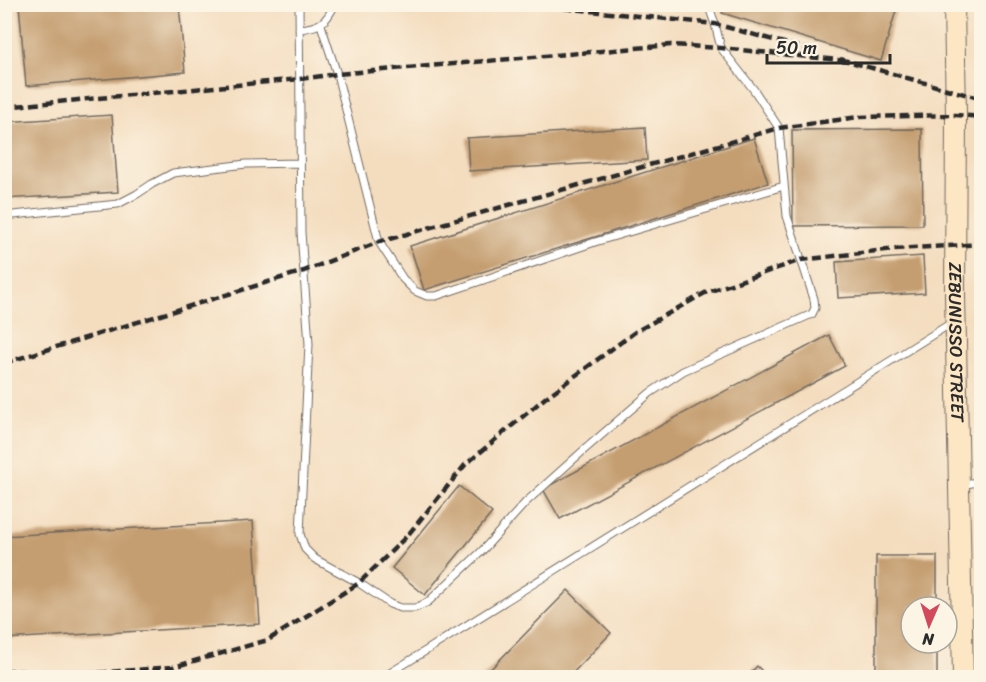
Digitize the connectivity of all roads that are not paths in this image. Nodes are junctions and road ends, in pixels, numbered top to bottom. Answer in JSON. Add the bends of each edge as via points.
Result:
{"nodes":[{"id":1,"x":299,"y":4,"type":"edge"},
{"id":2,"x":335,"y":4,"type":"edge"},
{"id":3,"x":708,"y":4,"type":"edge"},
{"id":4,"x":954,"y":4,"type":"edge"},
{"id":5,"x":321,"y":25,"type":"junction"},
{"id":6,"x":299,"y":29,"type":"junction"},
{"id":7,"x":300,"y":163,"type":"junction"},
{"id":8,"x":784,"y":186,"type":"junction"},
{"id":9,"x":4,"y":216,"type":"edge"},
{"id":10,"x":956,"y":321,"type":"junction"},
{"id":11,"x":981,"y":482,"type":"edge"},
{"id":12,"x":959,"y":486,"type":"junction"},
{"id":13,"x":382,"y":678,"type":"edge"},
{"id":14,"x":963,"y":678,"type":"edge"}],
"edges":[{"from":1,"to":6,"type":"lane"},
{"from":2,"to":5,"type":"lane"},
{"from":3,"to":8,"type":"lane","via":[[721,48],[778,128]]},
{"from":4,"to":10,"type":"street","name":"ZEBUNISSO STREET"},
{"from":5,"to":6,"type":"lane"},
{"from":5,"to":8,"type":"lane","via":[[379,242],[403,279],[427,296]]},
{"from":6,"to":7,"type":"lane"},
{"from":7,"to":8,"type":"lane","via":[[309,344],[300,534],[305,549],[315,559],[400,608],[415,608],[428,602],[482,552],[525,502],[650,393],[683,371],[812,314],[814,299],[787,216]]},
{"from":7,"to":9,"type":"lane","via":[[246,164],[173,173],[118,204]]},
{"from":10,"to":12,"type":"street","name":"ZEBUNISSO STREET"},
{"from":10,"to":13,"type":"lane"},
{"from":11,"to":12,"type":"lane"},
{"from":12,"to":14,"type":"street","name":"ZEBUNISSO STREET"}]}
